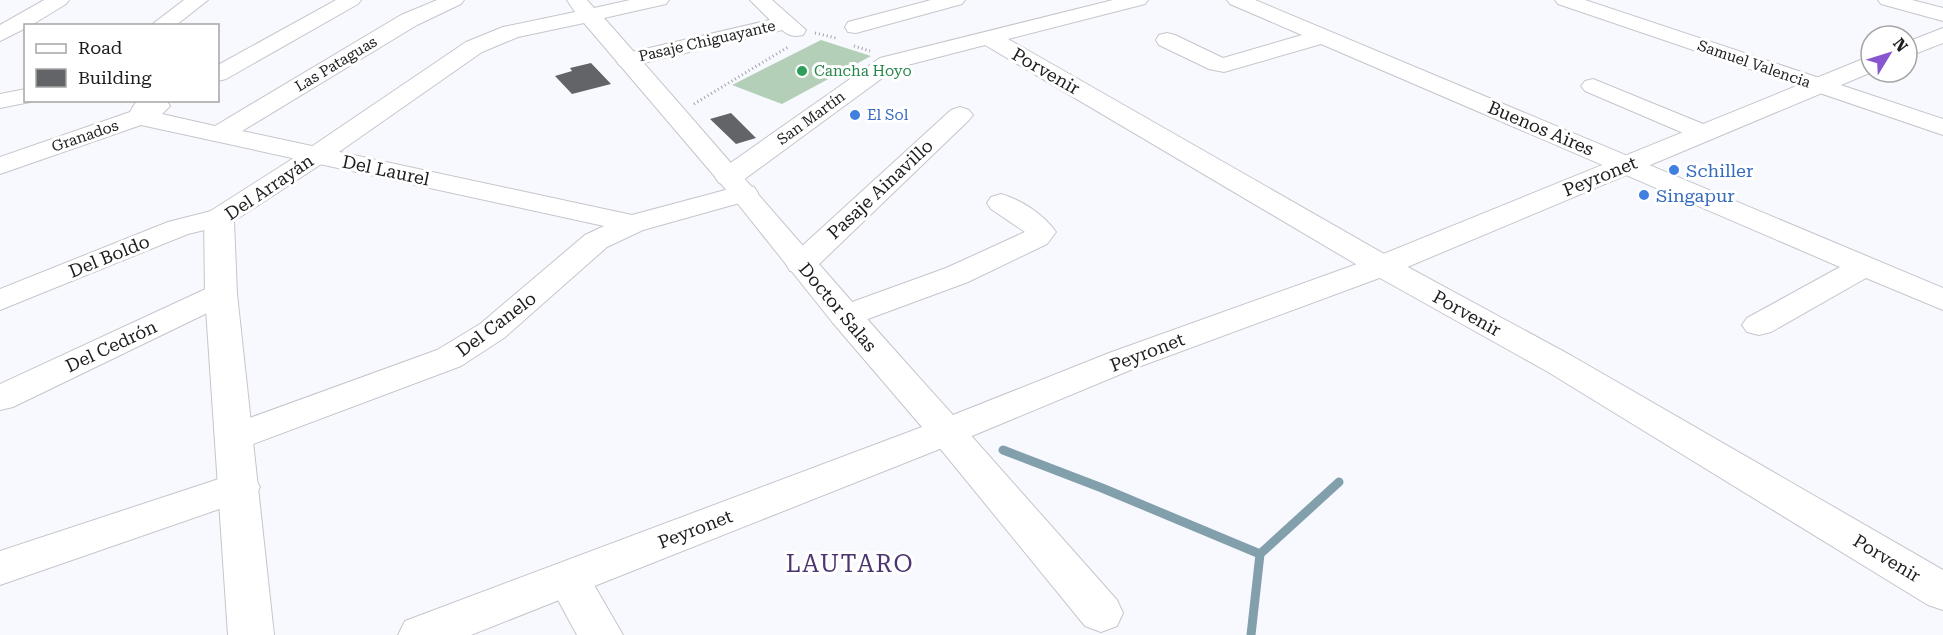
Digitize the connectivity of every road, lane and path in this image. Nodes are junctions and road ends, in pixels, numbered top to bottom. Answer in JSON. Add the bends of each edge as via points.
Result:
{"nodes":[{"id":1,"x":59,"y":0,"type":"edge"},
{"id":2,"x":198,"y":0,"type":"edge"},
{"id":3,"x":351,"y":0,"type":"edge"},
{"id":4,"x":454,"y":0,"type":"edge"},
{"id":5,"x":659,"y":0,"type":"edge"},
{"id":6,"x":760,"y":0,"type":"edge"},
{"id":7,"x":1237,"y":0,"type":"edge"},
{"id":8,"x":1565,"y":0,"type":"edge"},
{"id":9,"x":1888,"y":0,"type":"edge"},
{"id":10,"x":940,"y":1,"type":"edge"},
{"id":11,"x":1127,"y":1,"type":"edge"},
{"id":12,"x":583,"y":8,"type":"edge"},
{"id":13,"x":1943,"y":15,"type":"edge"},
{"id":14,"x":163,"y":24,"type":"edge"},
{"id":15,"x":791,"y":26,"type":"junction"},
{"id":16,"x":856,"y":27,"type":"dead end"},
{"id":17,"x":0,"y":34,"type":"edge"},
{"id":18,"x":1943,"y":35,"type":"edge"},
{"id":19,"x":1324,"y":36,"type":"junction"},
{"id":20,"x":989,"y":38,"type":"junction"},
{"id":21,"x":1167,"y":40,"type":"dead end"},
{"id":22,"x":1919,"y":45,"type":"edge"},
{"id":23,"x":627,"y":60,"type":"junction"},
{"id":24,"x":1859,"y":69,"type":"edge"},
{"id":25,"x":219,"y":73,"type":"edge"},
{"id":26,"x":1593,"y":86,"type":"dead end"},
{"id":27,"x":1818,"y":86,"type":"junction"},
{"id":28,"x":24,"y":96,"type":"edge"},
{"id":29,"x":0,"y":101,"type":"edge"},
{"id":30,"x":163,"y":102,"type":"edge"},
{"id":31,"x":144,"y":109,"type":"edge"},
{"id":32,"x":675,"y":115,"type":"junction"},
{"id":33,"x":960,"y":115,"type":"dead end"},
{"id":34,"x":1943,"y":128,"type":"edge"},
{"id":35,"x":221,"y":133,"type":"junction"},
{"id":36,"x":1704,"y":133,"type":"junction"},
{"id":37,"x":317,"y":155,"type":"junction"},
{"id":38,"x":1627,"y":164,"type":"junction"},
{"id":39,"x":0,"y":166,"type":"edge"},
{"id":40,"x":737,"y":185,"type":"junction"},
{"id":41,"x":1001,"y":203,"type":"dead end"},
{"id":42,"x":219,"y":218,"type":"junction"},
{"id":43,"x":633,"y":224,"type":"junction"},
{"id":44,"x":801,"y":264,"type":"junction"},
{"id":45,"x":1382,"y":266,"type":"junction"},
{"id":46,"x":1865,"y":266,"type":"junction"},
{"id":47,"x":222,"y":294,"type":"junction"},
{"id":48,"x":0,"y":300,"type":"edge"},
{"id":49,"x":1943,"y":300,"type":"edge"},
{"id":50,"x":845,"y":316,"type":"junction"},
{"id":51,"x":1759,"y":325,"type":"dead end"},
{"id":52,"x":0,"y":398,"type":"edge"},
{"id":53,"x":947,"y":432,"type":"junction"},
{"id":54,"x":235,"y":437,"type":"junction"},
{"id":55,"x":240,"y":487,"type":"junction"},
{"id":56,"x":0,"y":568,"type":"edge"},
{"id":57,"x":568,"y":578,"type":"junction"},
{"id":58,"x":1943,"y":592,"type":"edge"},
{"id":59,"x":1101,"y":613,"type":"dead end"},
{"id":60,"x":251,"y":635,"type":"edge"},
{"id":61,"x":421,"y":635,"type":"edge"},
{"id":62,"x":600,"y":635,"type":"edge"}],
"edges":[{"from":1,"to":17,"type":"street"},
{"from":2,"to":14,"type":"street"},
{"from":3,"to":25,"type":"street"},
{"from":4,"to":35,"type":"street","name":"Las Pataguas","via":[[409,20]]},
{"from":5,"to":12,"type":"street"},
{"from":6,"to":15,"type":"street"},
{"from":7,"to":19,"type":"street","name":"Buenos Aires"},
{"from":8,"to":27,"type":"street","name":"Samuel Valencia"},
{"from":9,"to":13,"type":"street"},
{"from":10,"to":16,"type":"street"},
{"from":11,"to":20,"type":"street","name":"San Martín"},
{"from":12,"to":23,"type":"street","name":"Doctor Salas"},
{"from":12,"to":37,"type":"street","name":"Del Arrayán","via":[[474,47]]},
{"from":15,"to":23,"type":"street","name":"Pasaje Chiguayante"},
{"from":15,"to":32,"type":"path","via":[[803,38]]},
{"from":18,"to":22,"type":"street"},
{"from":19,"to":21,"type":"street","via":[[1224,65]]},
{"from":19,"to":38,"type":"street","name":"Buenos Aires"},
{"from":20,"to":40,"type":"street","name":"San Martín","via":[[888,63]]},
{"from":20,"to":45,"type":"street","name":"Porvenir"},
{"from":23,"to":32,"type":"street","name":"Doctor Salas"},
{"from":24,"to":27,"type":"street","name":"Peyronet"},
{"from":26,"to":36,"type":"street"},
{"from":27,"to":34,"type":"street","name":"Samuel Valencia"},
{"from":27,"to":36,"type":"street","name":"Peyronet"},
{"from":28,"to":29,"type":"street"},
{"from":30,"to":31,"type":"street","name":"Granados"},
{"from":31,"to":35,"type":"street","name":"Del Laurel"},
{"from":31,"to":39,"type":"street","name":"Granados"},
{"from":32,"to":40,"type":"street","name":"Doctor Salas"},
{"from":33,"to":44,"type":"street","name":"Pasaje Ainavillo"},
{"from":35,"to":37,"type":"street","name":"Del Laurel"},
{"from":36,"to":38,"type":"street","name":"Peyronet"},
{"from":37,"to":42,"type":"street","name":"Del Arrayán"},
{"from":37,"to":43,"type":"street","name":"Del Laurel"},
{"from":38,"to":45,"type":"street","name":"Peyronet"},
{"from":38,"to":46,"type":"street","name":"Buenos Aires"},
{"from":40,"to":43,"type":"street","name":"Del Canelo"},
{"from":40,"to":44,"type":"street","name":"Doctor Salas"},
{"from":41,"to":50,"type":"street","via":[[1037,226],[1041,232],[1036,238],[957,275]]},
{"from":42,"to":47,"type":"street","name":"Del Arrayán"},
{"from":42,"to":48,"type":"street","name":"Del Boldo","via":[[178,228]]},
{"from":43,"to":54,"type":"street","name":"Del Canelo","via":[[596,241],[492,331],[449,358]]},
{"from":44,"to":50,"type":"street","name":"Doctor Salas"},
{"from":45,"to":53,"type":"street","name":"Peyronet","via":[[1121,361]]},
{"from":45,"to":58,"type":"street","name":"Porvenir","via":[[1560,364]]},
{"from":46,"to":49,"type":"street","name":"Buenos Aires"},
{"from":46,"to":51,"type":"street"},
{"from":47,"to":52,"type":"street","name":"Del Cedrón"},
{"from":47,"to":54,"type":"street","name":"Del Arrayán"},
{"from":50,"to":53,"type":"street","name":"Doctor Salas"},
{"from":53,"to":57,"type":"street","name":"Peyronet"},
{"from":53,"to":59,"type":"street","name":"Doctor Salas"},
{"from":54,"to":55,"type":"street","name":"Del Arrayán"},
{"from":55,"to":56,"type":"street"},
{"from":55,"to":60,"type":"street","name":"Del Arrayán"},
{"from":57,"to":61,"type":"street","name":"Peyronet"},
{"from":57,"to":62,"type":"street"}]}
